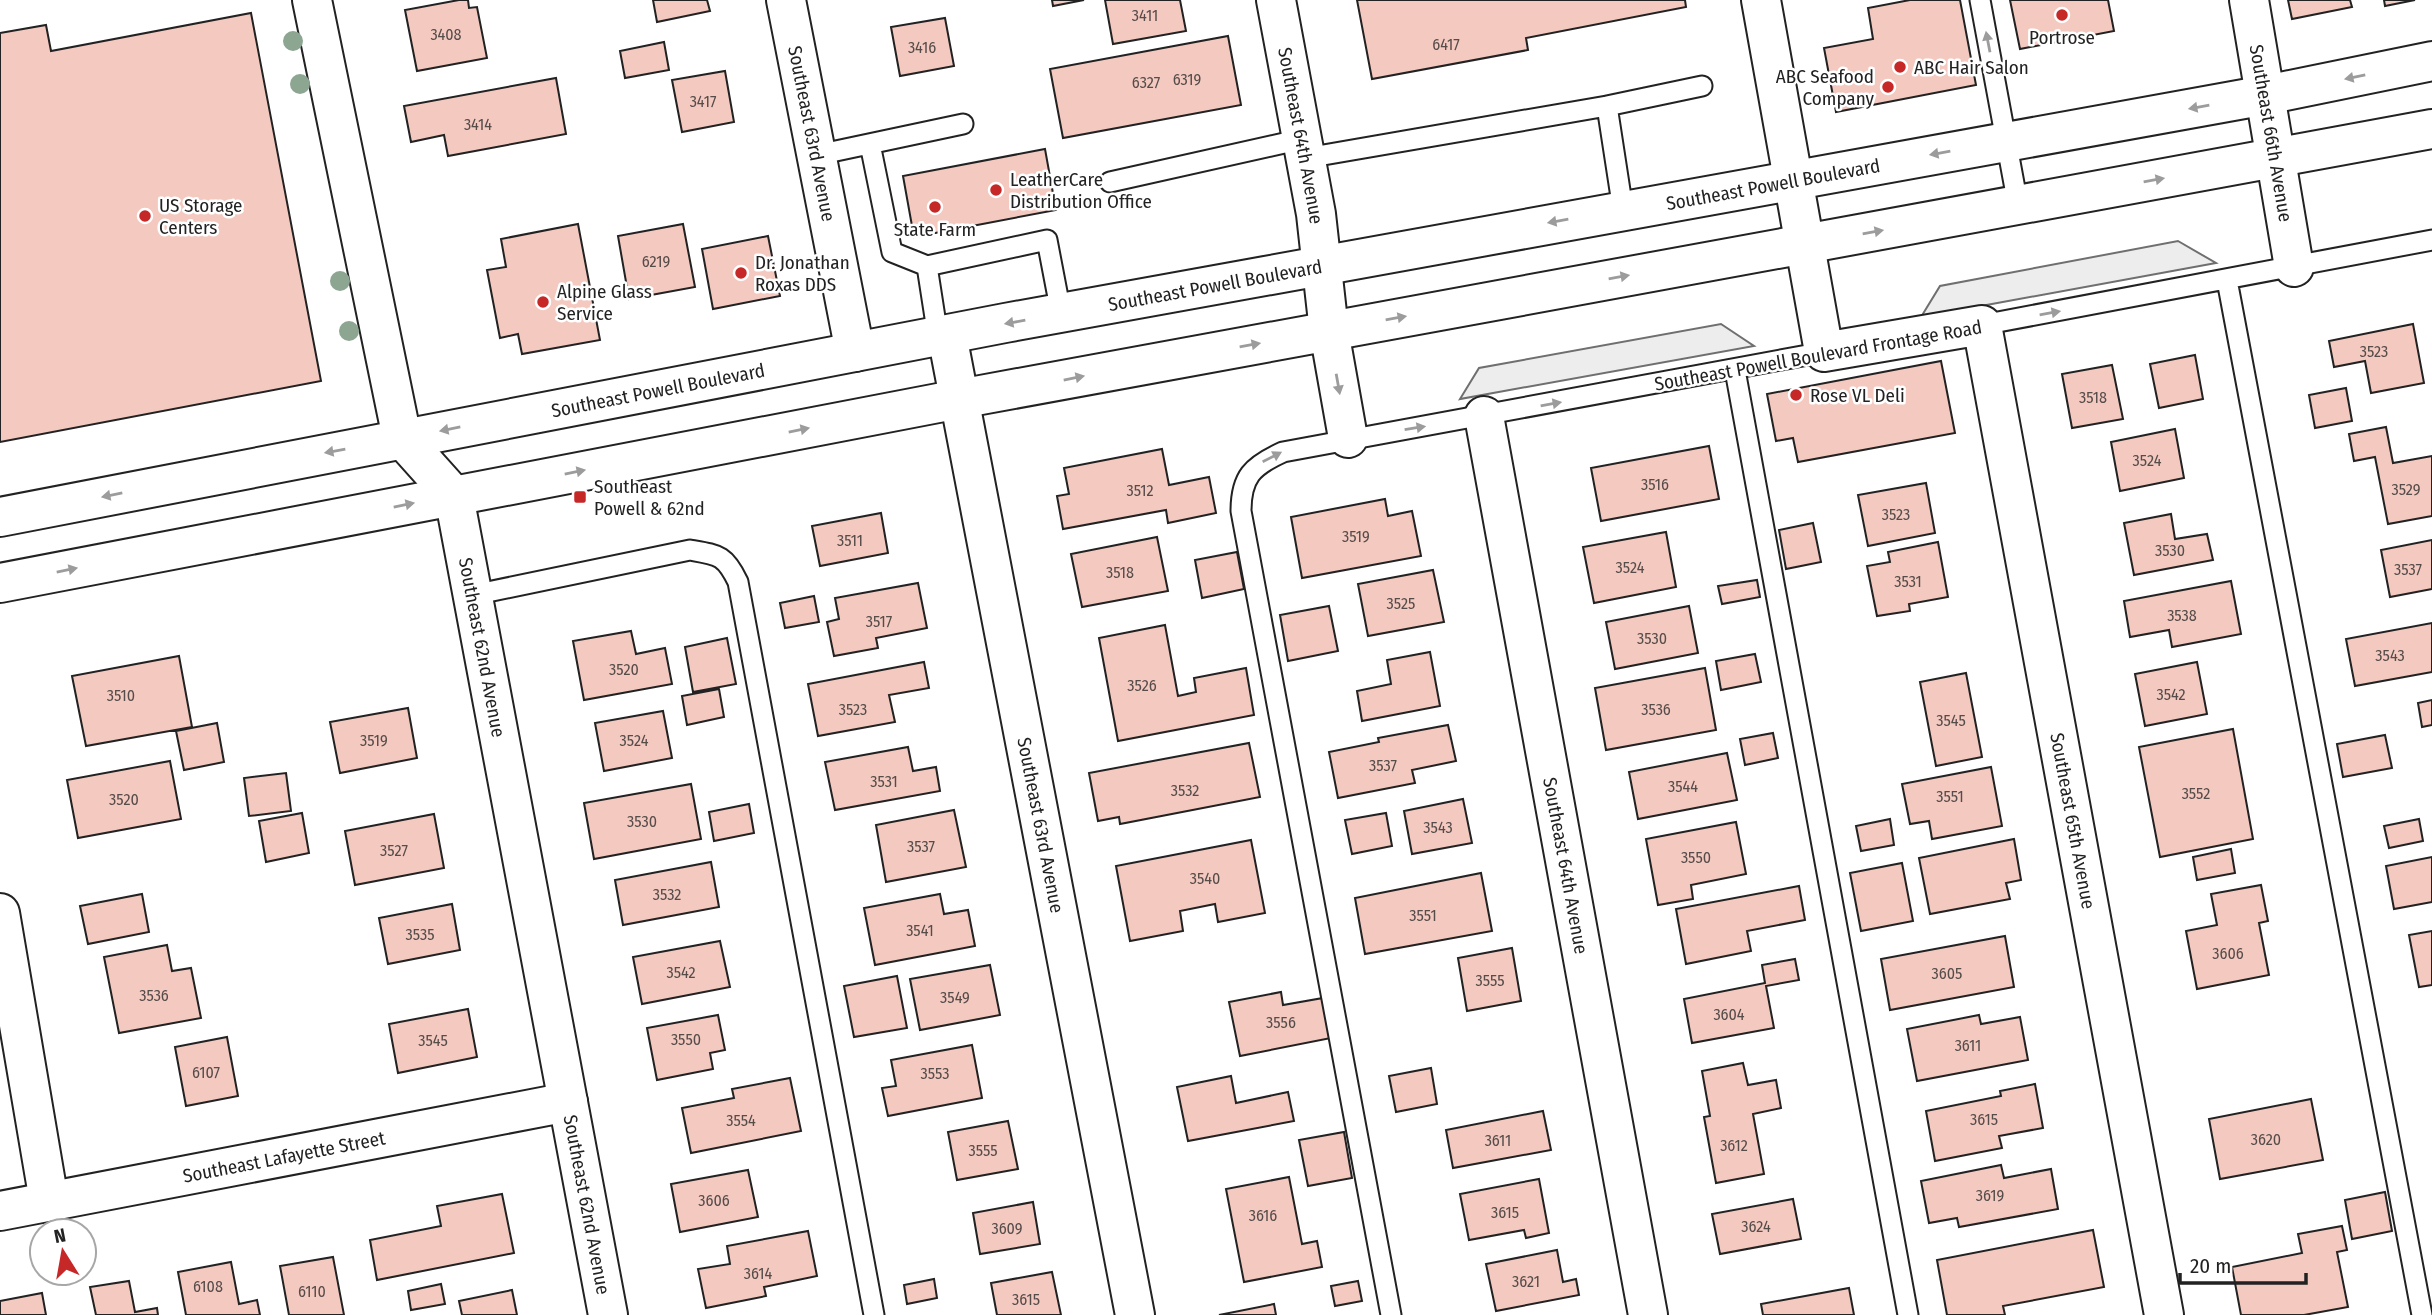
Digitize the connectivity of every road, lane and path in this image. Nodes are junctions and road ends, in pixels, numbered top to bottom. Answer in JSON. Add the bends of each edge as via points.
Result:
{"nodes":[{"id":1,"x":312,"y":0,"type":"edge"},
{"id":2,"x":786,"y":0,"type":"edge"},
{"id":3,"x":1276,"y":0,"type":"edge"},
{"id":4,"x":1761,"y":0,"type":"edge"},
{"id":5,"x":1980,"y":0,"type":"edge"},
{"id":6,"x":2249,"y":0,"type":"edge"},
{"id":7,"x":2432,"y":61,"type":"edge"},
{"id":8,"x":1702,"y":86,"type":"dead end"},
{"id":9,"x":2266,"y":95,"type":"junction"},
{"id":10,"x":1607,"y":106,"type":"junction"},
{"id":11,"x":963,"y":124,"type":"dead end"},
{"id":12,"x":2432,"y":129,"type":"edge"},
{"id":13,"x":2007,"y":141,"type":"junction"},
{"id":14,"x":870,"y":144,"type":"junction"},
{"id":15,"x":1304,"y":149,"type":"junction"},
{"id":16,"x":817,"y":155,"type":"junction"},
{"id":17,"x":2277,"y":158,"type":"junction"},
{"id":18,"x":1794,"y":179,"type":"junction"},
{"id":19,"x":1110,"y":182,"type":"dead end"},
{"id":20,"x":2018,"y":205,"type":"junction"},
{"id":21,"x":1623,"y":210,"type":"junction"},
{"id":22,"x":2432,"y":240,"type":"edge"},
{"id":23,"x":1805,"y":244,"type":"junction"},
{"id":24,"x":1323,"y":264,"type":"junction"},
{"id":25,"x":927,"y":266,"type":"junction"},
{"id":26,"x":2294,"y":267,"type":"junction"},
{"id":27,"x":2227,"y":280,"type":"junction"},
{"id":28,"x":1061,"y":313,"type":"junction"},
{"id":29,"x":1982,"y":325,"type":"junction"},
{"id":30,"x":1329,"y":331,"type":"junction"},
{"id":31,"x":943,"y":336,"type":"junction"},
{"id":32,"x":855,"y":352,"type":"junction"},
{"id":33,"x":1824,"y":352,"type":"junction"},
{"id":34,"x":1735,"y":370,"type":"junction"},
{"id":35,"x":959,"y":399,"type":"junction"},
{"id":36,"x":1484,"y":416,"type":"junction"},
{"id":37,"x":1348,"y":438,"type":"junction"},
{"id":38,"x":402,"y":439,"type":"junction"},
{"id":39,"x":454,"y":496,"type":"junction"},
{"id":40,"x":0,"y":517,"type":"edge"},
{"id":41,"x":0,"y":583,"type":"edge"},
{"id":42,"x":473,"y":595,"type":"junction"},
{"id":43,"x":0,"y":913,"type":"edge"},
{"id":44,"x":568,"y":1102,"type":"junction"},
{"id":45,"x":49,"y":1201,"type":"junction"},
{"id":46,"x":0,"y":1211,"type":"edge"},
{"id":47,"x":608,"y":1315,"type":"edge"},
{"id":48,"x":874,"y":1315,"type":"edge"},
{"id":49,"x":1135,"y":1315,"type":"edge"},
{"id":50,"x":1391,"y":1315,"type":"edge"},
{"id":51,"x":1648,"y":1315,"type":"edge"},
{"id":52,"x":1908,"y":1315,"type":"edge"},
{"id":53,"x":2164,"y":1315,"type":"edge"},
{"id":54,"x":2422,"y":1315,"type":"edge"}],
"edges":[{"from":1,"to":38,"type":"street"},
{"from":2,"to":16,"type":"street","name":"Southeast 63rd Avenue"},
{"from":3,"to":15,"type":"street","name":"Southeast 64th Avenue"},
{"from":4,"to":18,"type":"street"},
{"from":13,"to":5,"type":"lane","one_way":true},
{"from":6,"to":9,"type":"street","name":"Southeast 66th Avenue"},
{"from":7,"to":9,"type":"street","name":"Southeast Powell Boulevard","one_way":true},
{"from":8,"to":10,"type":"lane"},
{"from":9,"to":13,"type":"street","name":"Southeast Powell Boulevard","one_way":true},
{"from":9,"to":17,"type":"street","name":"Southeast 66th Avenue"},
{"from":10,"to":15,"type":"lane"},
{"from":10,"to":21,"type":"lane"},
{"from":11,"to":14,"type":"lane"},
{"from":12,"to":17,"type":"street"},
{"from":13,"to":18,"type":"street","name":"Southeast Powell Boulevard","one_way":true},
{"from":13,"to":20,"type":"lane"},
{"from":14,"to":16,"type":"lane"},
{"from":14,"to":25,"type":"lane","via":[[892,252]]},
{"from":15,"to":19,"type":"lane"},
{"from":15,"to":24,"type":"street","name":"Southeast 64th Avenue"},
{"from":16,"to":32,"type":"street","name":"Southeast 63rd Avenue"},
{"from":20,"to":17,"type":"street","one_way":true},
{"from":17,"to":26,"type":"street","name":"Southeast 66th Avenue"},
{"from":18,"to":21,"type":"street","name":"Southeast Powell Boulevard"},
{"from":18,"to":23,"type":"street"},
{"from":23,"to":20,"type":"street","one_way":true},
{"from":21,"to":24,"type":"street","name":"Southeast Powell Boulevard","one_way":true},
{"from":22,"to":26,"type":"lane","name":"Southeast Powell Boulevard Frontage Road"},
{"from":30,"to":23,"type":"street","one_way":true},
{"from":23,"to":33,"type":"street"},
{"from":24,"to":28,"type":"street","name":"Southeast Powell Boulevard"},
{"from":24,"to":30,"type":"street","name":"Southeast 64th Avenue"},
{"from":25,"to":28,"type":"lane","via":[[1047,240]]},
{"from":25,"to":31,"type":"lane"},
{"from":26,"to":27,"type":"lane","name":"Southeast Powell Boulevard Frontage Road"},
{"from":29,"to":27,"type":"lane","name":"Southeast Powell Boulevard Frontage Road","one_way":true},
{"from":27,"to":54,"type":"lane"},
{"from":28,"to":31,"type":"street","name":"Southeast Powell Boulevard","one_way":true},
{"from":29,"to":33,"type":"street","name":"Southeast Powell Boulevard Frontage Road"},
{"from":29,"to":53,"type":"street","name":"Southeast 65th Avenue"},
{"from":35,"to":30,"type":"street","one_way":true},
{"from":30,"to":37,"type":"street","name":"Southeast 64th Avenue","one_way":true},
{"from":31,"to":32,"type":"street","name":"Southeast Powell Boulevard"},
{"from":31,"to":35,"type":"street","name":"Southeast 63rd Avenue"},
{"from":32,"to":38,"type":"street","name":"Southeast Powell Boulevard","one_way":true},
{"from":33,"to":34,"type":"lane","name":"Southeast Powell Boulevard Frontage Road"},
{"from":36,"to":34,"type":"lane","name":"Southeast Powell Boulevard Frontage Road","one_way":true},
{"from":34,"to":52,"type":"lane"},
{"from":39,"to":35,"type":"street","one_way":true},
{"from":35,"to":49,"type":"street","name":"Southeast 63rd Avenue"},
{"from":37,"to":36,"type":"lane","name":"Southeast Powell Boulevard Frontage Road","one_way":true},
{"from":36,"to":51,"type":"street","name":"Southeast 64th Avenue"},
{"from":50,"to":37,"type":"lane","name":"Southeast Powell Boulevard Frontage Road","one_way":true,"via":[[1241,511],[1241,490],[1264,460]]},
{"from":38,"to":39,"type":"street"},
{"from":38,"to":40,"type":"street","name":"Southeast Powell Boulevard","one_way":true},
{"from":41,"to":39,"type":"street","one_way":true},
{"from":39,"to":42,"type":"street","name":"Southeast 62nd Avenue"},
{"from":42,"to":44,"type":"street","name":"Southeast 62nd Avenue"},
{"from":42,"to":48,"type":"lane","via":[[690,550],[718,554],[729,563],[738,582]]},
{"from":43,"to":45,"type":"street"},
{"from":44,"to":45,"type":"street","name":"Southeast Lafayette Street"},
{"from":44,"to":47,"type":"street","name":"Southeast 62nd Avenue"},
{"from":45,"to":46,"type":"street","name":"Southeast Lafayette Street"}]}
